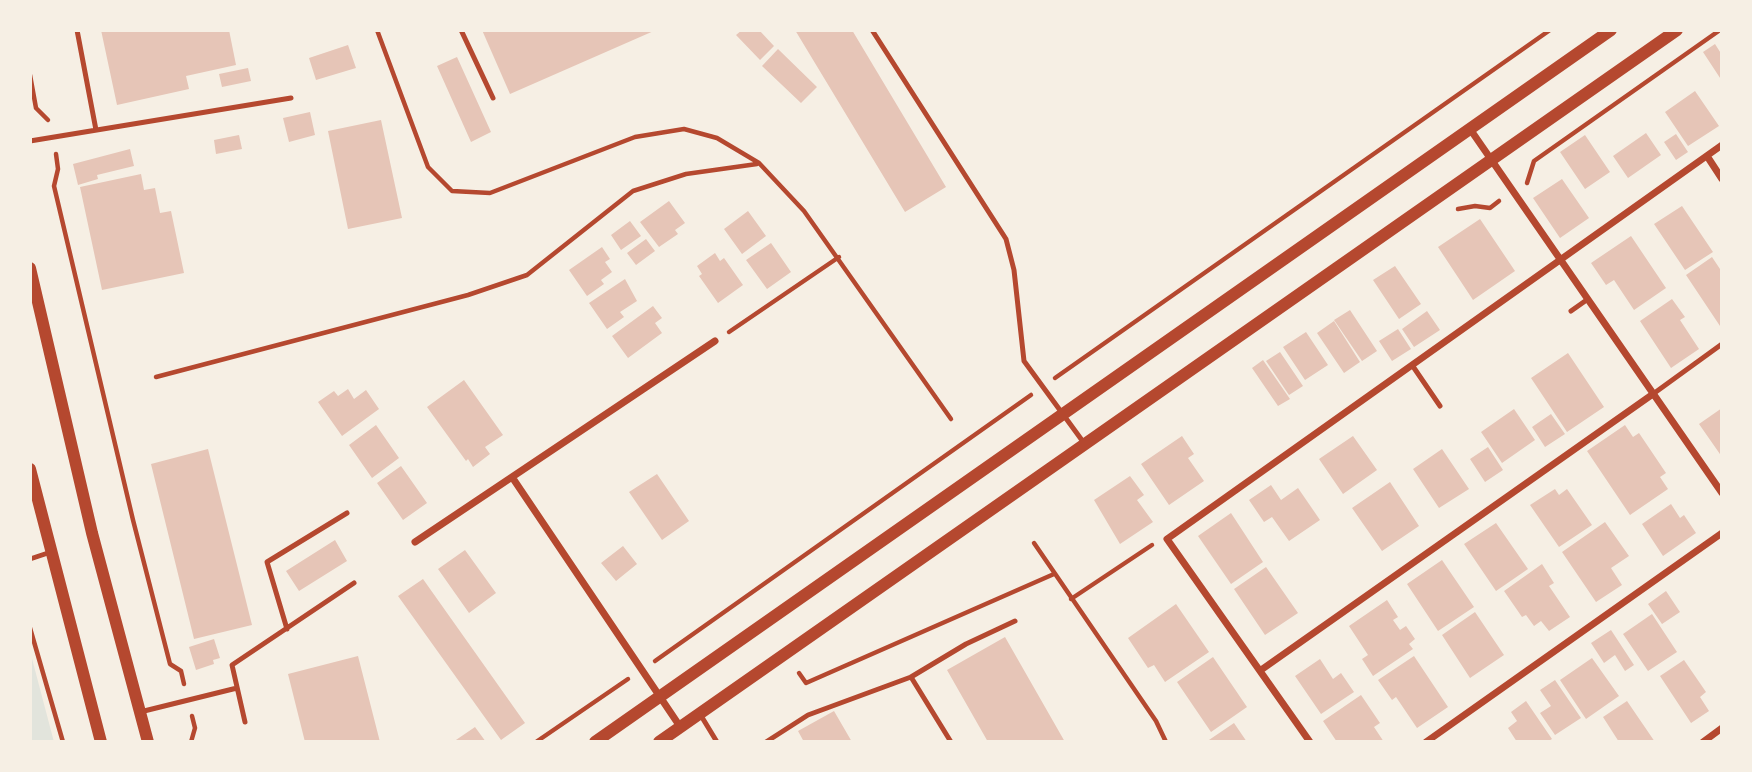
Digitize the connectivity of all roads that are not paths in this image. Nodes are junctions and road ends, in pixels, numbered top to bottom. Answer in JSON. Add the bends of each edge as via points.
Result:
{"nodes":[{"id":1,"x":77,"y":30,"type":"edge"},
{"id":2,"x":461,"y":30,"type":"edge"},
{"id":3,"x":872,"y":30,"type":"edge"},
{"id":4,"x":1611,"y":30,"type":"edge"},
{"id":5,"x":1677,"y":30,"type":"edge"},
{"id":6,"x":291,"y":98,"type":"dead end"},
{"id":7,"x":493,"y":98,"type":"dead end"},
{"id":8,"x":1470,"y":129,"type":"junction"},
{"id":9,"x":96,"y":130,"type":"junction"},
{"id":10,"x":30,"y":141,"type":"edge"},
{"id":11,"x":1722,"y":145,"type":"edge"},
{"id":12,"x":1707,"y":156,"type":"junction"},
{"id":13,"x":1491,"y":160,"type":"junction"},
{"id":14,"x":1722,"y":179,"type":"edge"},
{"id":15,"x":1560,"y":260,"type":"junction"},
{"id":16,"x":30,"y":268,"type":"edge"},
{"id":17,"x":1588,"y":299,"type":"junction"},
{"id":18,"x":1571,"y":311,"type":"dead end"},
{"id":19,"x":715,"y":341,"type":"road end"},
{"id":20,"x":1722,"y":344,"type":"edge"},
{"id":21,"x":1412,"y":365,"type":"junction"},
{"id":22,"x":1653,"y":394,"type":"junction"},
{"id":23,"x":1440,"y":406,"type":"dead end"},
{"id":24,"x":1063,"y":414,"type":"junction"},
{"id":25,"x":1085,"y":444,"type":"junction"},
{"id":26,"x":30,"y":469,"type":"edge"},
{"id":27,"x":512,"y":477,"type":"junction"},
{"id":28,"x":1722,"y":493,"type":"edge"},
{"id":29,"x":347,"y":513,"type":"dead end"},
{"id":30,"x":1722,"y":533,"type":"edge"},
{"id":31,"x":415,"y":542,"type":"dead end"},
{"id":32,"x":51,"y":552,"type":"junction"},
{"id":33,"x":30,"y":559,"type":"edge"},
{"id":34,"x":354,"y":583,"type":"dead end"},
{"id":35,"x":1015,"y":621,"type":"dead end"},
{"id":36,"x":286,"y":629,"type":"junction"},
{"id":37,"x":1261,"y":670,"type":"junction"},
{"id":38,"x":911,"y":677,"type":"junction"},
{"id":39,"x":237,"y":688,"type":"junction"},
{"id":40,"x":660,"y":697,"type":"junction"},
{"id":41,"x":140,"y":712,"type":"junction"},
{"id":42,"x":700,"y":714,"type":"junction"},
{"id":43,"x":245,"y":722,"type":"dead end"},
{"id":44,"x":681,"y":728,"type":"junction"},
{"id":45,"x":1722,"y":728,"type":"edge"},
{"id":46,"x":101,"y":742,"type":"edge"},
{"id":47,"x":148,"y":742,"type":"edge"},
{"id":48,"x":595,"y":742,"type":"edge"},
{"id":49,"x":659,"y":742,"type":"edge"},
{"id":50,"x":717,"y":742,"type":"edge"},
{"id":51,"x":766,"y":742,"type":"edge"},
{"id":52,"x":951,"y":742,"type":"edge"},
{"id":53,"x":1310,"y":742,"type":"edge"},
{"id":54,"x":1426,"y":742,"type":"edge"},
{"id":55,"x":1703,"y":742,"type":"edge"}],
"edges":[{"from":1,"to":9,"type":"lane"},
{"from":2,"to":7,"type":"lane"},
{"from":3,"to":24,"type":"lane","via":[[1006,239],[1024,361]]},
{"from":4,"to":8,"type":"street"},
{"from":5,"to":13,"type":"street"},
{"from":6,"to":9,"type":"lane"},
{"from":8,"to":13,"type":"street"},
{"from":8,"to":24,"type":"street"},
{"from":9,"to":10,"type":"lane"},
{"from":11,"to":12,"type":"street"},
{"from":12,"to":14,"type":"street"},
{"from":12,"to":15,"type":"street"},
{"from":13,"to":15,"type":"street"},
{"from":13,"to":25,"type":"street"},
{"from":15,"to":17,"type":"street"},
{"from":15,"to":21,"type":"street"},
{"from":16,"to":41,"type":"street","via":[[92,533]]},
{"from":17,"to":18,"type":"lane"},
{"from":17,"to":22,"type":"street"},
{"from":19,"to":27,"type":"street"},
{"from":20,"to":22,"type":"lane"},
{"from":21,"to":23,"type":"lane"},
{"from":21,"to":37,"type":"street","via":[[1167,539]]},
{"from":22,"to":28,"type":"street"},
{"from":22,"to":37,"type":"street"},
{"from":24,"to":25,"type":"lane"},
{"from":24,"to":40,"type":"street"},
{"from":25,"to":42,"type":"street"},
{"from":26,"to":32,"type":"street"},
{"from":27,"to":31,"type":"street"},
{"from":27,"to":40,"type":"street"},
{"from":29,"to":36,"type":"lane","via":[[267,562]]},
{"from":30,"to":54,"type":"street"},
{"from":32,"to":33,"type":"lane"},
{"from":32,"to":46,"type":"street"},
{"from":34,"to":36,"type":"lane"},
{"from":35,"to":38,"type":"lane"},
{"from":36,"to":39,"type":"lane","via":[[232,665]]},
{"from":37,"to":53,"type":"street"},
{"from":38,"to":51,"type":"lane","via":[[808,715]]},
{"from":38,"to":52,"type":"lane"},
{"from":39,"to":41,"type":"lane"},
{"from":39,"to":43,"type":"lane"},
{"from":40,"to":44,"type":"street"},
{"from":40,"to":48,"type":"street"},
{"from":41,"to":47,"type":"street"},
{"from":42,"to":44,"type":"street"},
{"from":42,"to":50,"type":"lane"},
{"from":44,"to":49,"type":"street"},
{"from":45,"to":55,"type":"street"}]}
